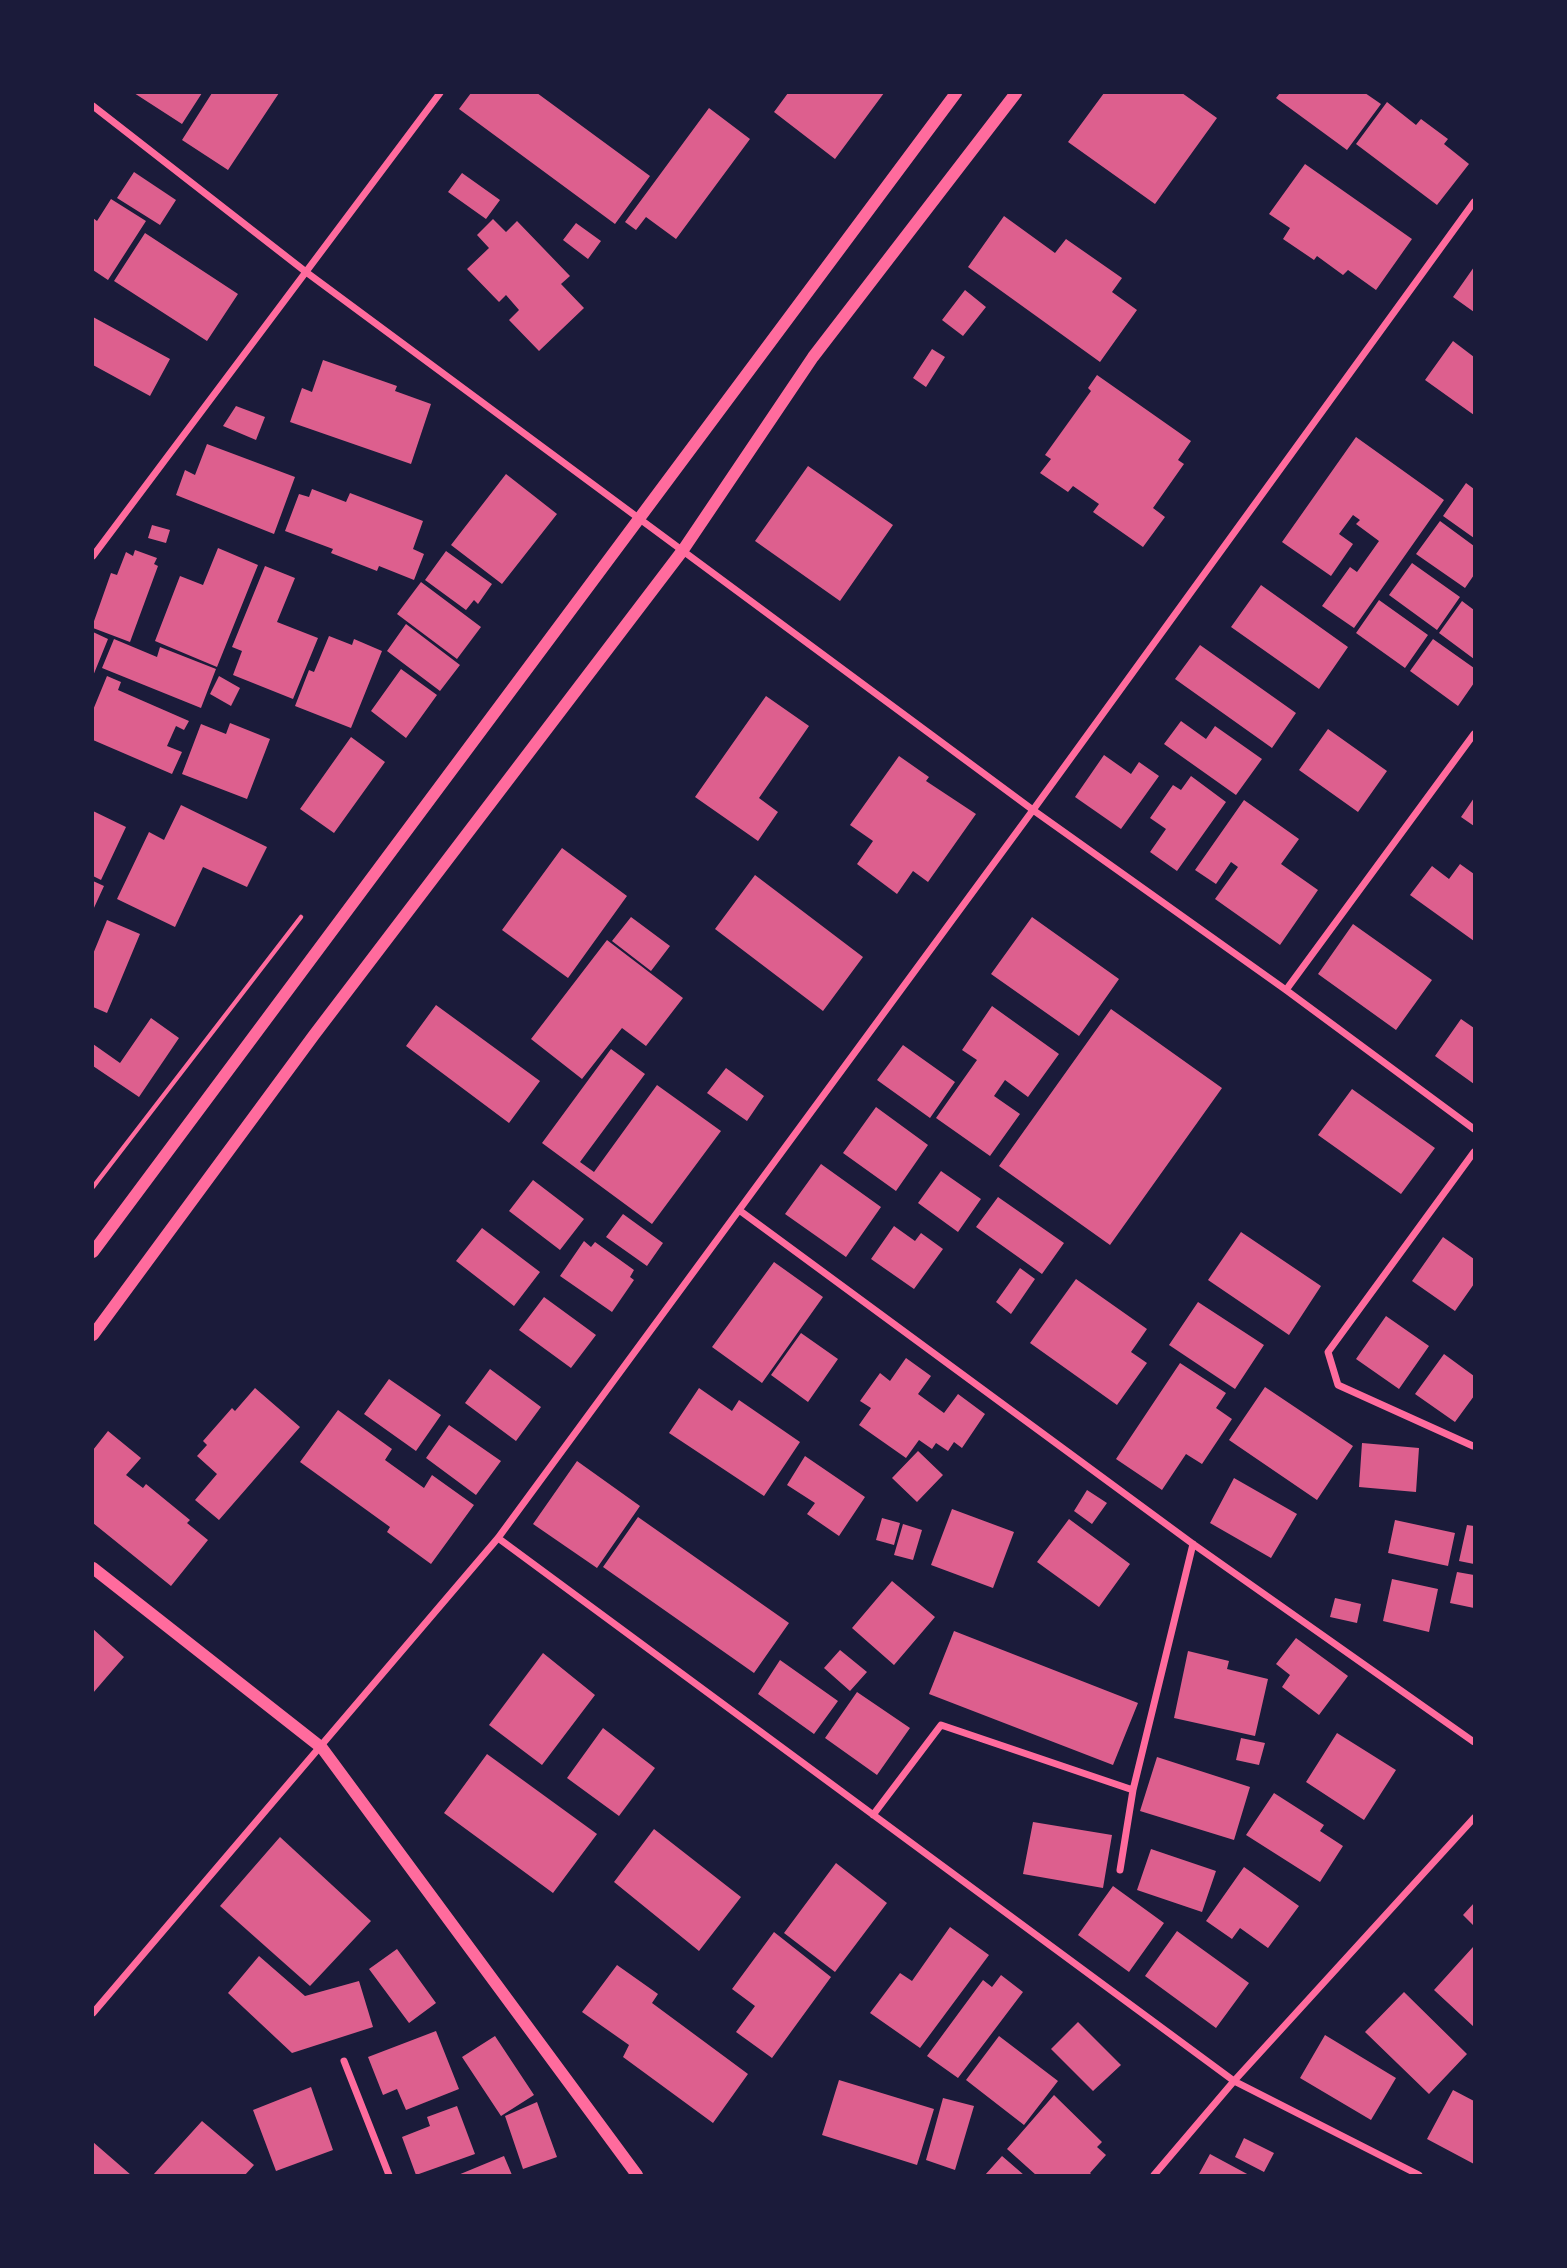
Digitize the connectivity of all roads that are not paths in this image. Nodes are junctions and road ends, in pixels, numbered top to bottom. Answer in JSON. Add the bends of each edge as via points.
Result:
{"nodes":[{"id":1,"x":440,"y":93,"type":"edge"},
{"id":2,"x":956,"y":93,"type":"edge"},
{"id":3,"x":1016,"y":93,"type":"edge"},
{"id":4,"x":93,"y":106,"type":"edge"},
{"id":5,"x":1474,"y":202,"type":"edge"},
{"id":6,"x":306,"y":272,"type":"junction"},
{"id":7,"x":639,"y":516,"type":"junction"},
{"id":8,"x":683,"y":550,"type":"junction"},
{"id":9,"x":93,"y":556,"type":"edge"},
{"id":10,"x":1474,"y":734,"type":"edge"},
{"id":11,"x":1033,"y":810,"type":"junction"},
{"id":12,"x":1286,"y":990,"type":"junction"},
{"id":13,"x":1474,"y":1129,"type":"edge"},
{"id":14,"x":1474,"y":1152,"type":"edge"},
{"id":15,"x":739,"y":1210,"type":"junction"},
{"id":16,"x":93,"y":1252,"type":"edge"},
{"id":17,"x":93,"y":1335,"type":"edge"},
{"id":18,"x":1473,"y":1446,"type":"edge"},
{"id":19,"x":498,"y":1538,"type":"junction"},
{"id":20,"x":1193,"y":1544,"type":"junction"},
{"id":21,"x":93,"y":1568,"type":"edge"},
{"id":22,"x":1474,"y":1742,"type":"edge"},
{"id":23,"x":322,"y":1748,"type":"junction"},
{"id":24,"x":1133,"y":1790,"type":"junction"},
{"id":25,"x":873,"y":1815,"type":"junction"},
{"id":26,"x":1474,"y":1818,"type":"edge"},
{"id":27,"x":1120,"y":1870,"type":"dead end"},
{"id":28,"x":93,"y":2013,"type":"edge"},
{"id":29,"x":344,"y":2061,"type":"dead end"},
{"id":30,"x":1234,"y":2081,"type":"junction"},
{"id":31,"x":389,"y":2175,"type":"edge"},
{"id":32,"x":638,"y":2175,"type":"edge"},
{"id":33,"x":1154,"y":2175,"type":"edge"},
{"id":34,"x":1419,"y":2175,"type":"edge"}],
"edges":[{"from":1,"to":6,"type":"street"},
{"from":2,"to":7,"type":"street"},
{"from":3,"to":8,"type":"street","via":[[813,357]]},
{"from":4,"to":6,"type":"street"},
{"from":5,"to":11,"type":"street"},
{"from":6,"to":7,"type":"street"},
{"from":6,"to":9,"type":"street"},
{"from":7,"to":8,"type":"street"},
{"from":7,"to":16,"type":"street"},
{"from":8,"to":11,"type":"street"},
{"from":8,"to":17,"type":"street","via":[[314,1035]]},
{"from":10,"to":12,"type":"street"},
{"from":11,"to":12,"type":"street"},
{"from":11,"to":15,"type":"street"},
{"from":12,"to":13,"type":"street"},
{"from":14,"to":18,"type":"street","via":[[1328,1352],[1338,1385]]},
{"from":15,"to":19,"type":"street"},
{"from":15,"to":20,"type":"street"},
{"from":19,"to":23,"type":"street"},
{"from":19,"to":25,"type":"street"},
{"from":20,"to":22,"type":"street"},
{"from":20,"to":24,"type":"street"},
{"from":21,"to":23,"type":"street"},
{"from":23,"to":28,"type":"street"},
{"from":23,"to":32,"type":"street"},
{"from":24,"to":25,"type":"street","via":[[941,1725]]},
{"from":24,"to":27,"type":"street"},
{"from":25,"to":30,"type":"street"},
{"from":26,"to":30,"type":"street"},
{"from":29,"to":31,"type":"street"},
{"from":30,"to":33,"type":"street"},
{"from":30,"to":34,"type":"street"}]}
